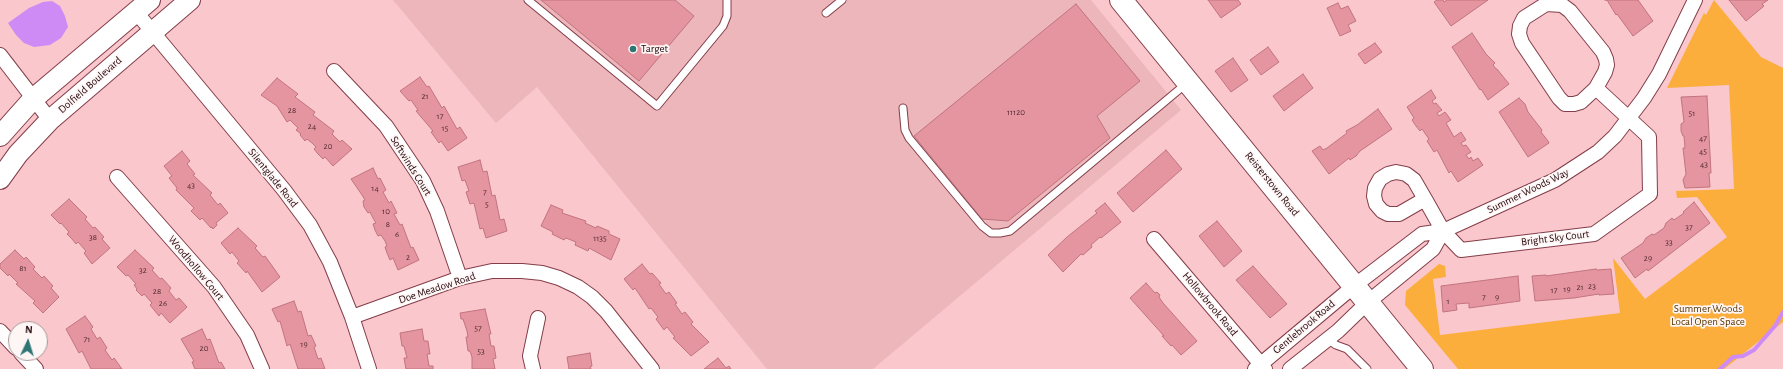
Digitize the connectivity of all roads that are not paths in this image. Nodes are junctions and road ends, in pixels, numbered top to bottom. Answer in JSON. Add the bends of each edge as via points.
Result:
{"nodes":[{"id":1,"x":190,"y":0,"type":"edge"},
{"id":2,"x":528,"y":0,"type":"edge"},
{"id":3,"x":727,"y":0,"type":"edge"},
{"id":4,"x":842,"y":0,"type":"edge"},
{"id":5,"x":1121,"y":0,"type":"edge"},
{"id":6,"x":1695,"y":0,"type":"edge"},
{"id":7,"x":143,"y":6,"type":"edge"},
{"id":8,"x":826,"y":13,"type":"dead end"},
{"id":9,"x":152,"y":32,"type":"junction"},
{"id":10,"x":0,"y":55,"type":"edge"},
{"id":11,"x":334,"y":71,"type":"dead end"},
{"id":12,"x":1189,"y":82,"type":"junction"},
{"id":13,"x":1596,"y":88,"type":"junction"},
{"id":14,"x":34,"y":100,"type":"junction"},
{"id":15,"x":903,"y":108,"type":"dead end"},
{"id":16,"x":1630,"y":118,"type":"junction"},
{"id":17,"x":50,"y":120,"type":"junction"},
{"id":18,"x":0,"y":136,"type":"edge"},
{"id":19,"x":117,"y":177,"type":"dead end"},
{"id":20,"x":0,"y":180,"type":"edge"},
{"id":21,"x":1425,"y":199,"type":"dead end"},
{"id":22,"x":1443,"y":231,"type":"junction"},
{"id":23,"x":1154,"y":239,"type":"dead end"},
{"id":24,"x":460,"y":278,"type":"junction"},
{"id":25,"x":1360,"y":294,"type":"junction"},
{"id":26,"x":352,"y":317,"type":"junction"},
{"id":27,"x":538,"y":318,"type":"dead end"},
{"id":28,"x":0,"y":331,"type":"edge"},
{"id":29,"x":1327,"y":339,"type":"junction"},
{"id":30,"x":8,"y":340,"type":"edge"},
{"id":31,"x":28,"y":361,"type":"edge"},
{"id":32,"x":1260,"y":367,"type":"edge"},
{"id":33,"x":36,"y":369,"type":"edge"},
{"id":34,"x":262,"y":369,"type":"edge"},
{"id":35,"x":369,"y":369,"type":"edge"},
{"id":36,"x":533,"y":369,"type":"edge"},
{"id":37,"x":652,"y":369,"type":"edge"},
{"id":38,"x":1290,"y":369,"type":"edge"},
{"id":39,"x":1367,"y":369,"type":"edge"},
{"id":40,"x":1422,"y":369,"type":"edge"}],
"edges":[{"from":1,"to":9,"type":"main road","name":"Dolfield Boulevard"},
{"from":2,"to":3,"type":"lane","via":[[656,106],[723,26],[728,16]]},
{"from":4,"to":8,"type":"lane"},
{"from":5,"to":12,"type":"main road","name":"Reisterstown Road"},
{"from":6,"to":16,"type":"street","name":"Summer Woods Way","via":[[1659,74]]},
{"from":7,"to":9,"type":"street","name":"Silentglade Road"},
{"from":7,"to":14,"type":"main road"},
{"from":9,"to":17,"type":"main road","name":"Dolfield Boulevard"},
{"from":9,"to":26,"type":"street","name":"Silentglade Road","via":[[284,190],[310,225],[330,262]]},
{"from":10,"to":14,"type":"street"},
{"from":11,"to":24,"type":"street","name":"Softwinds Court","via":[[386,126],[423,181],[437,211]]},
{"from":12,"to":15,"type":"lane","via":[[1010,231],[1000,233],[991,232],[982,226],[909,138],[904,130]]},
{"from":12,"to":25,"type":"main road","name":"Reisterstown Road"},
{"from":13,"to":13,"type":"street","via":[[1605,72],[1606,59],[1570,11],[1562,5],[1546,4],[1524,18],[1519,34],[1522,43],[1565,104],[1581,102]]},
{"from":13,"to":16,"type":"street"},
{"from":14,"to":17,"type":"street"},
{"from":14,"to":18,"type":"main road"},
{"from":16,"to":22,"type":"street","name":"Summer Woods Way","via":[[1598,152],[1555,180]]},
{"from":16,"to":22,"type":"street","name":"Bright Sky Court","via":[[1649,136],[1650,194],[1594,234],[1461,250]]},
{"from":17,"to":20,"type":"main road","name":"Dolfield Boulevard","via":[[18,154]]},
{"from":19,"to":34,"type":"street","name":"Woodhollow Court","via":[[214,287],[246,336]]},
{"from":21,"to":22,"type":"street"},
{"from":22,"to":25,"type":"street","via":[[1433,249]]},
{"from":22,"to":25,"type":"street","name":"Summer Woods Way","via":[[1422,234]]},
{"from":23,"to":32,"type":"street","name":"Hollowbrook Road"},
{"from":24,"to":26,"type":"street","name":"Doe Meadow Road"},
{"from":24,"to":37,"type":"street","name":"Doe Meadow Road","via":[[492,271],[522,271],[542,273],[578,287],[606,311]]},
{"from":25,"to":29,"type":"street"},
{"from":25,"to":32,"type":"street","name":"Gentlebrook Road"},
{"from":25,"to":40,"type":"main road","name":"Reisterstown Road"},
{"from":26,"to":35,"type":"street","name":"Silentglade Road"},
{"from":27,"to":36,"type":"street","via":[[530,356]]},
{"from":28,"to":30,"type":"street"},
{"from":29,"to":38,"type":"street"},
{"from":29,"to":39,"type":"lane","via":[[1347,349]]},
{"from":31,"to":33,"type":"street"}]}
